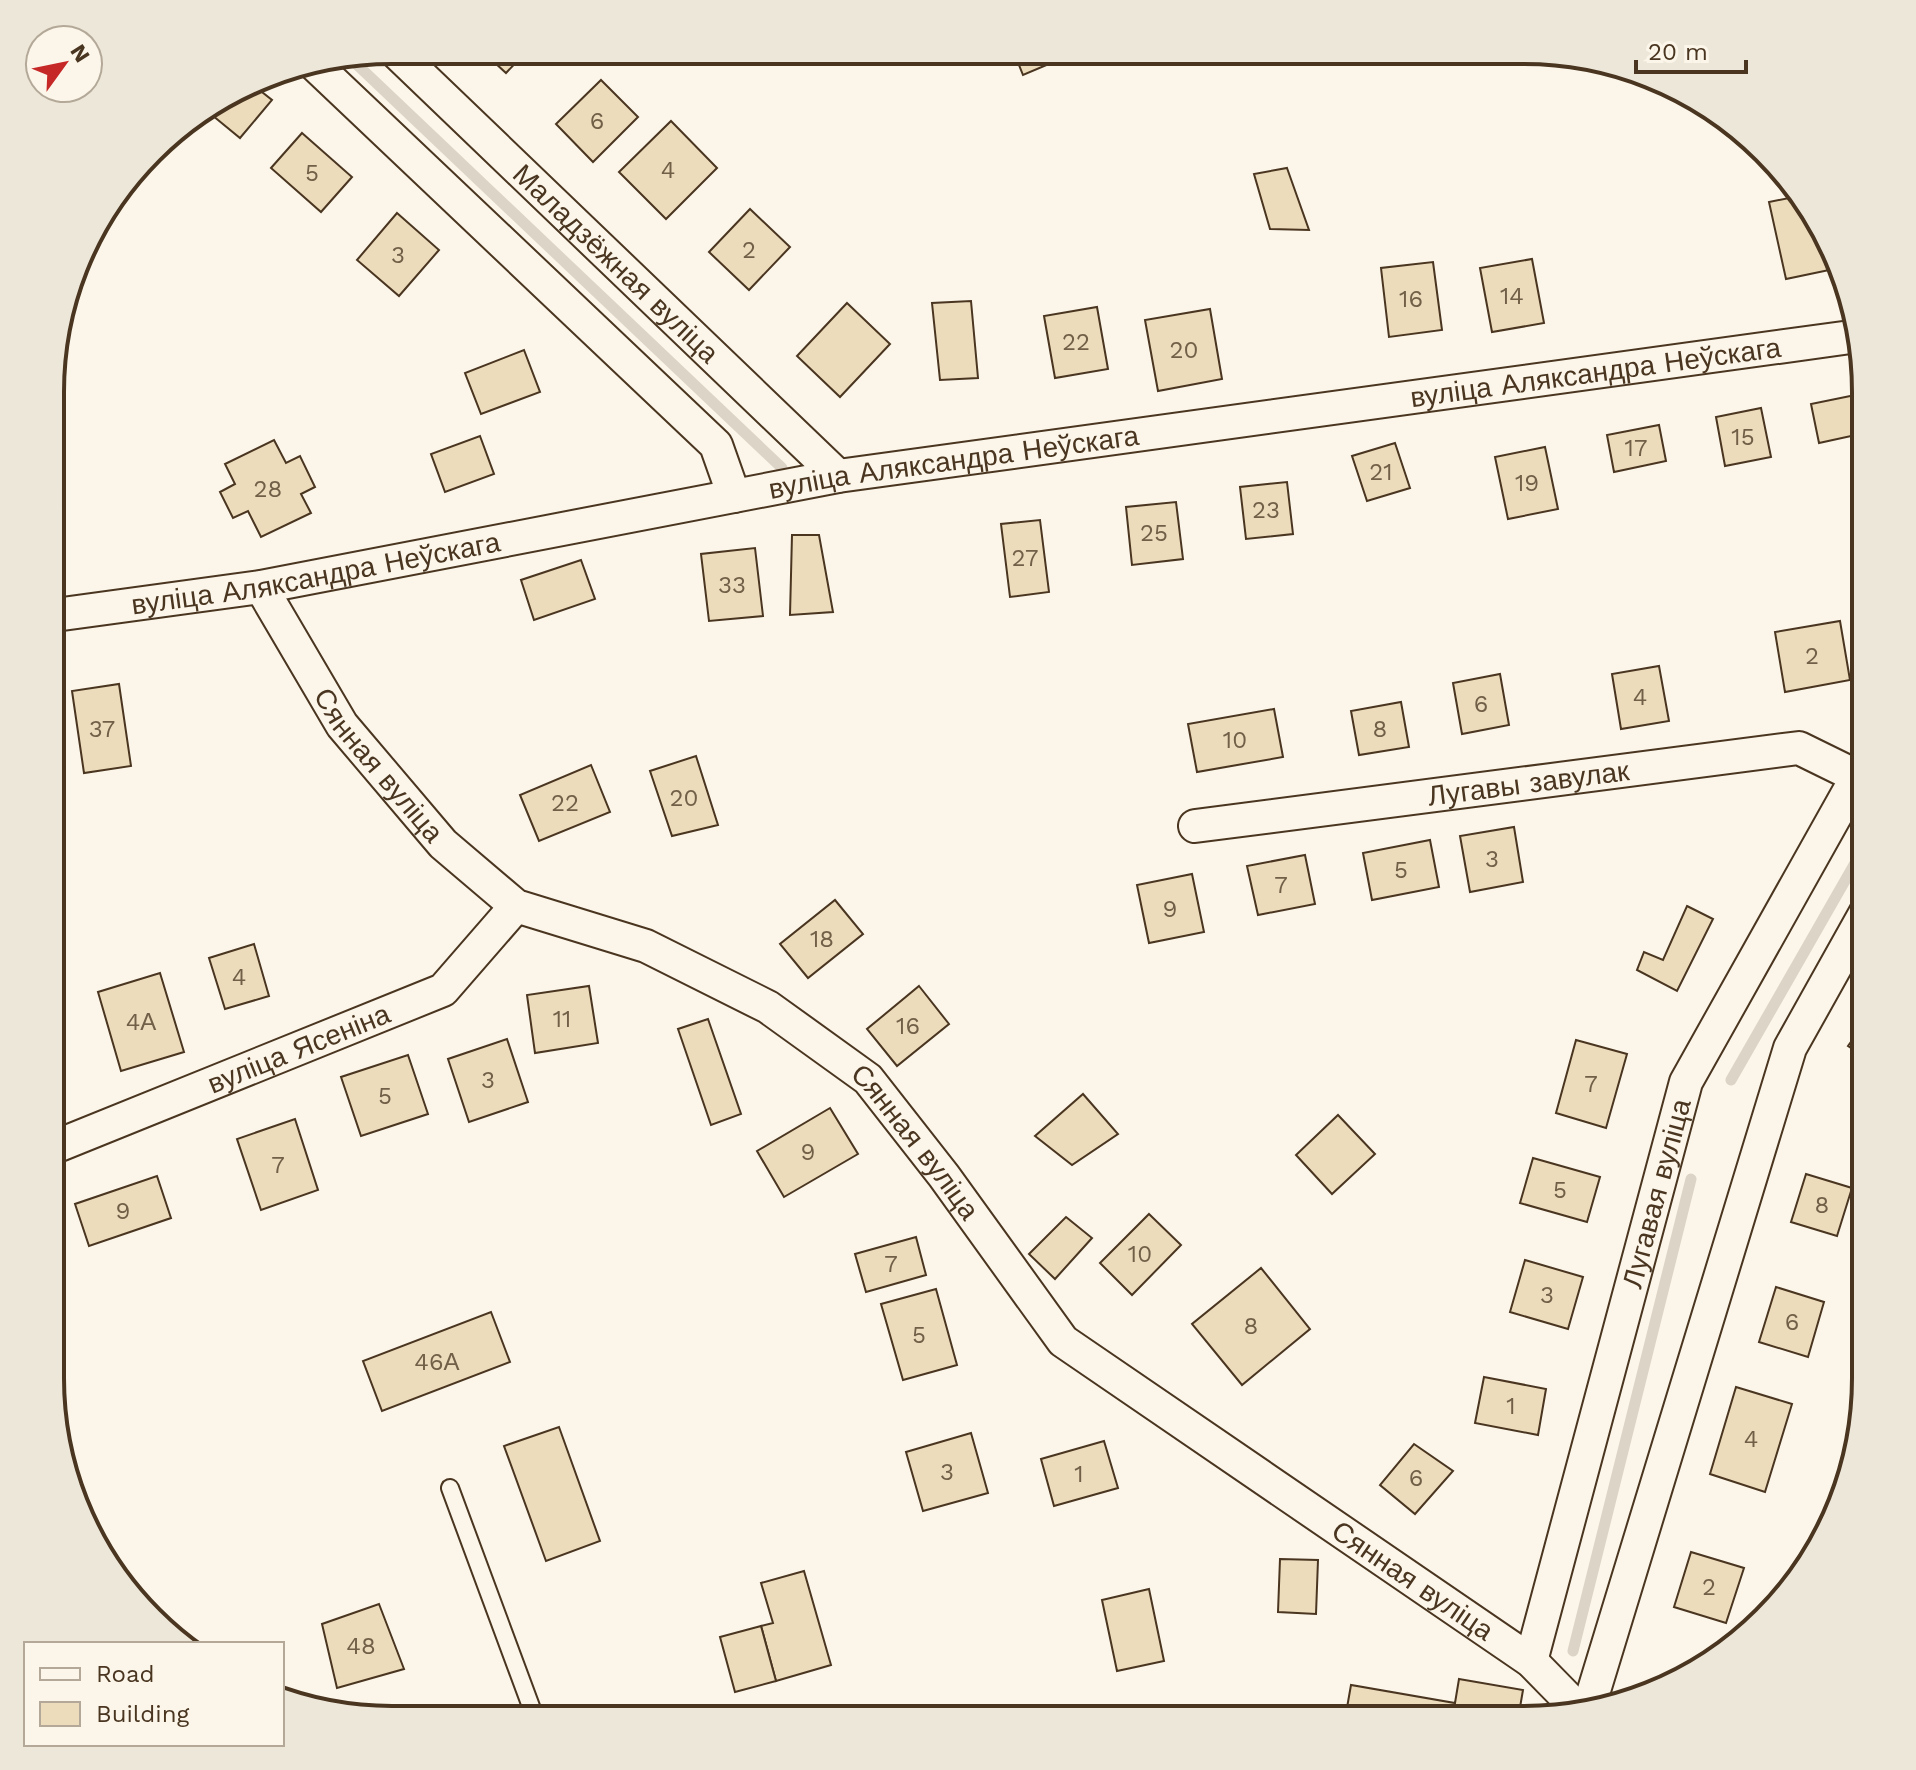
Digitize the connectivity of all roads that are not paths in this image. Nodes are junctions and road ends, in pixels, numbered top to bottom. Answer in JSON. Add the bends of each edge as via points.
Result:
{"nodes":[{"id":1,"x":409,"y":64,"type":"edge"},
{"id":2,"x":322,"y":71,"type":"edge"},
{"id":3,"x":1847,"y":337,"type":"edge"},
{"id":4,"x":838,"y":476,"type":"junction"},
{"id":5,"x":734,"y":496,"type":"junction"},
{"id":6,"x":261,"y":587,"type":"junction"},
{"id":7,"x":64,"y":614,"type":"edge"},
{"id":8,"x":1852,"y":766,"type":"edge"},
{"id":9,"x":1852,"y":785,"type":"edge"},
{"id":10,"x":1195,"y":826,"type":"dead end"},
{"id":11,"x":516,"y":906,"type":"junction"},
{"id":12,"x":1852,"y":937,"type":"edge"},
{"id":13,"x":64,"y":1143,"type":"edge"},
{"id":14,"x":450,"y":1488,"type":"dead end"},
{"id":15,"x":1531,"y":1661,"type":"junction"},
{"id":16,"x":1591,"y":1699,"type":"edge"},
{"id":17,"x":1571,"y":1702,"type":"edge"},
{"id":18,"x":531,"y":1706,"type":"edge"}],
"edges":[{"from":1,"to":4,"type":"street","name":"Маладзёжная вуліца"},
{"from":2,"to":5,"type":"street","via":[[716,445]]},
{"from":3,"to":4,"type":"street","name":"вуліца Аляксандра Неўскага"},
{"from":4,"to":5,"type":"street","name":"вуліца Аляксандра Неўскага"},
{"from":5,"to":6,"type":"street","name":"вуліца Аляксандра Неўскага"},
{"from":6,"to":7,"type":"street","name":"вуліца Аляксандра Неўскага"},
{"from":6,"to":11,"type":"street","name":"Сянная вуліца","via":[[342,725],[443,844]]},
{"from":8,"to":10,"type":"street","name":"Лугавы завулак","via":[[1799,748]]},
{"from":9,"to":15,"type":"street","name":"Лугавая вуліца","via":[[1686,1082]]},
{"from":11,"to":13,"type":"street","name":"вуліца Ясеніна","via":[[443,990]]},
{"from":11,"to":15,"type":"street","name":"Сянная вуліца","via":[[646,946],[768,1007],[868,1079],[1063,1341]]},
{"from":12,"to":16,"type":"street","via":[[1790,1048]]},
{"from":14,"to":18,"type":"lane"},
{"from":15,"to":17,"type":"street","name":"Сянная вуліца"}]}
